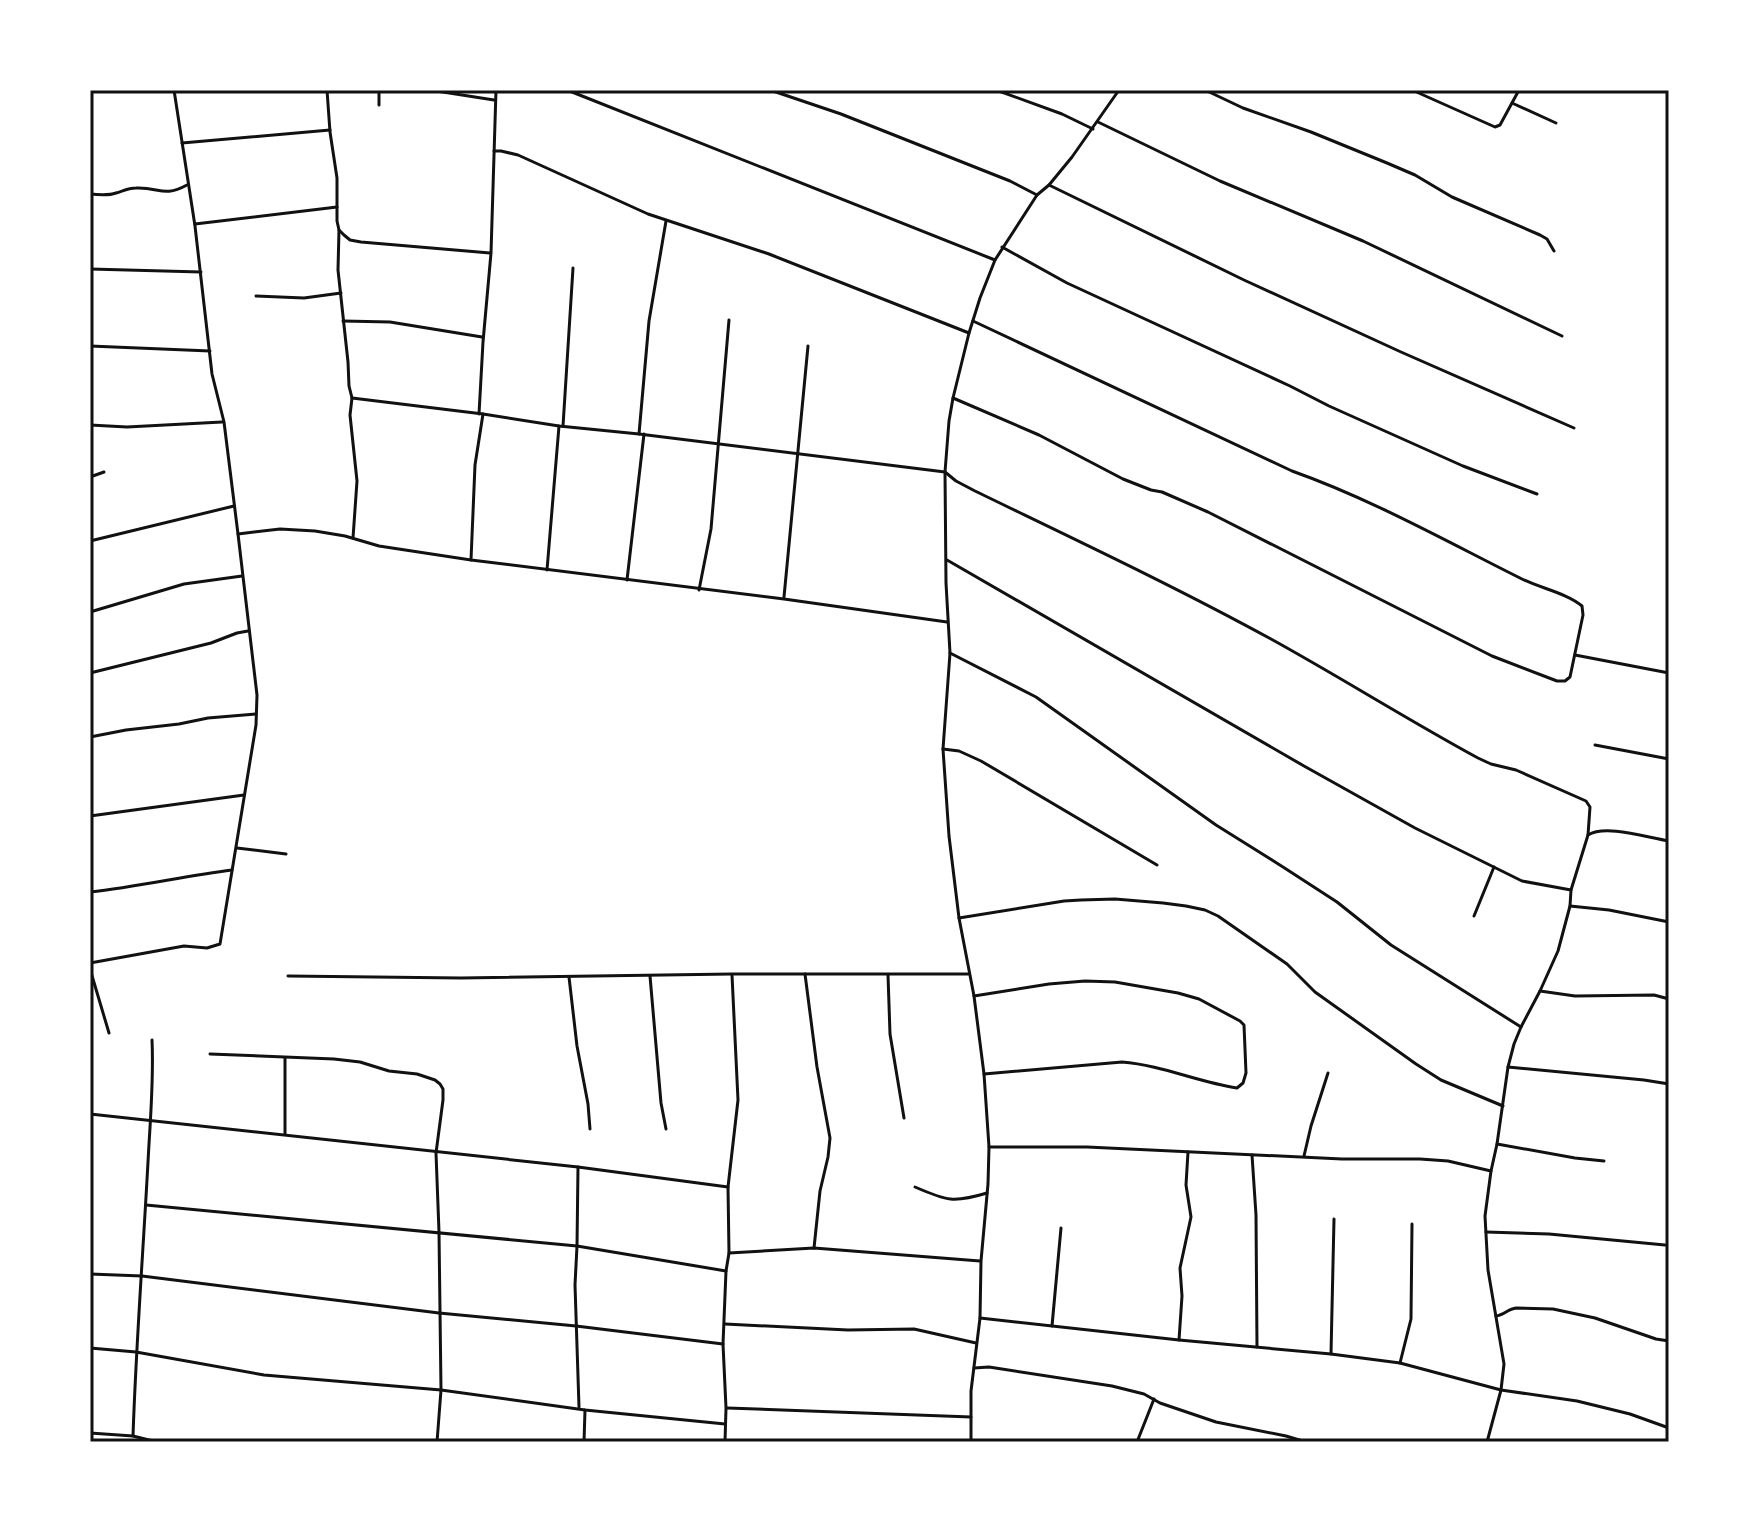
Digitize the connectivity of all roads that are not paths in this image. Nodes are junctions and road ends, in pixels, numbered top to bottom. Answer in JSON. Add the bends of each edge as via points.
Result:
{"nodes":[{"id":1,"x":174,"y":90,"type":"edge"},
{"id":2,"x":327,"y":90,"type":"edge"},
{"id":3,"x":379,"y":90,"type":"edge"},
{"id":4,"x":430,"y":90,"type":"edge"},
{"id":5,"x":496,"y":90,"type":"edge"},
{"id":6,"x":567,"y":90,"type":"edge"},
{"id":7,"x":770,"y":90,"type":"edge"},
{"id":8,"x":996,"y":90,"type":"edge"},
{"id":9,"x":1119,"y":90,"type":"edge"},
{"id":10,"x":1205,"y":90,"type":"edge"},
{"id":11,"x":1412,"y":90,"type":"edge"},
{"id":12,"x":1519,"y":90,"type":"edge"},
{"id":13,"x":495,"y":100,"type":"junction"},
{"id":14,"x":1512,"y":103,"type":"junction"},
{"id":15,"x":379,"y":105,"type":"dead end"},
{"id":16,"x":1098,"y":122,"type":"junction"},
{"id":17,"x":1556,"y":123,"type":"dead end"},
{"id":18,"x":1093,"y":129,"type":"junction"},
{"id":19,"x":330,"y":130,"type":"junction"},
{"id":20,"x":182,"y":143,"type":"junction"},
{"id":21,"x":494,"y":151,"type":"junction"},
{"id":22,"x":188,"y":184,"type":"junction"},
{"id":23,"x":1049,"y":185,"type":"junction"},
{"id":24,"x":90,"y":194,"type":"edge"},
{"id":25,"x":1037,"y":195,"type":"junction"},
{"id":26,"x":337,"y":207,"type":"junction"},
{"id":27,"x":666,"y":221,"type":"junction"},
{"id":28,"x":195,"y":224,"type":"junction"},
{"id":29,"x":339,"y":230,"type":"junction"},
{"id":30,"x":1002,"y":247,"type":"junction"},
{"id":31,"x":1554,"y":251,"type":"dead end"},
{"id":32,"x":491,"y":253,"type":"junction"},
{"id":33,"x":995,"y":260,"type":"junction"},
{"id":34,"x":573,"y":268,"type":"dead end"},
{"id":35,"x":90,"y":269,"type":"edge"},
{"id":36,"x":201,"y":272,"type":"junction"},
{"id":37,"x":341,"y":293,"type":"junction"},
{"id":38,"x":256,"y":296,"type":"dead end"},
{"id":39,"x":729,"y":320,"type":"dead end"},
{"id":40,"x":343,"y":321,"type":"junction"},
{"id":41,"x":973,"y":321,"type":"junction"},
{"id":42,"x":969,"y":333,"type":"junction"},
{"id":43,"x":1562,"y":336,"type":"dead end"},
{"id":44,"x":484,"y":337,"type":"junction"},
{"id":45,"x":90,"y":346,"type":"edge"},
{"id":46,"x":808,"y":346,"type":"dead end"},
{"id":47,"x":210,"y":351,"type":"junction"},
{"id":48,"x":352,"y":398,"type":"junction"},
{"id":49,"x":953,"y":398,"type":"junction"},
{"id":50,"x":481,"y":414,"type":"junction"},
{"id":51,"x":224,"y":422,"type":"junction"},
{"id":52,"x":90,"y":425,"type":"edge"},
{"id":53,"x":561,"y":426,"type":"junction"},
{"id":54,"x":1574,"y":428,"type":"dead end"},
{"id":55,"x":642,"y":434,"type":"junction"},
{"id":56,"x":719,"y":444,"type":"junction"},
{"id":57,"x":797,"y":454,"type":"junction"},
{"id":58,"x":104,"y":472,"type":"dead end"},
{"id":59,"x":945,"y":472,"type":"junction"},
{"id":60,"x":90,"y":477,"type":"edge"},
{"id":61,"x":1537,"y":494,"type":"dead end"},
{"id":62,"x":234,"y":506,"type":"junction"},
{"id":63,"x":238,"y":534,"type":"junction"},
{"id":64,"x":353,"y":538,"type":"junction"},
{"id":65,"x":90,"y":541,"type":"edge"},
{"id":66,"x":471,"y":560,"type":"junction"},
{"id":67,"x":946,"y":560,"type":"junction"},
{"id":68,"x":547,"y":570,"type":"junction"},
{"id":69,"x":243,"y":575,"type":"junction"},
{"id":70,"x":627,"y":580,"type":"junction"},
{"id":71,"x":699,"y":590,"type":"junction"},
{"id":72,"x":784,"y":599,"type":"junction"},
{"id":73,"x":90,"y":612,"type":"edge"},
{"id":74,"x":948,"y":622,"type":"junction"},
{"id":75,"x":250,"y":631,"type":"junction"},
{"id":76,"x":950,"y":653,"type":"junction"},
{"id":77,"x":1575,"y":655,"type":"junction"},
{"id":78,"x":90,"y":673,"type":"edge"},
{"id":79,"x":1669,"y":673,"type":"edge"},
{"id":80,"x":257,"y":714,"type":"junction"},
{"id":81,"x":90,"y":737,"type":"edge"},
{"id":82,"x":1595,"y":745,"type":"dead end"},
{"id":83,"x":943,"y":749,"type":"junction"},
{"id":84,"x":1669,"y":759,"type":"edge"},
{"id":85,"x":244,"y":795,"type":"junction"},
{"id":86,"x":90,"y":816,"type":"edge"},
{"id":87,"x":1588,"y":835,"type":"junction"},
{"id":88,"x":1669,"y":841,"type":"edge"},
{"id":89,"x":237,"y":848,"type":"junction"},
{"id":90,"x":286,"y":854,"type":"dead end"},
{"id":91,"x":1157,"y":865,"type":"dead end"},
{"id":92,"x":1494,"y":867,"type":"junction"},
{"id":93,"x":232,"y":870,"type":"junction"},
{"id":94,"x":1571,"y":890,"type":"junction"},
{"id":95,"x":90,"y":892,"type":"edge"},
{"id":96,"x":1570,"y":906,"type":"junction"},
{"id":97,"x":1474,"y":916,"type":"dead end"},
{"id":98,"x":959,"y":918,"type":"junction"},
{"id":99,"x":1669,"y":922,"type":"edge"},
{"id":100,"x":90,"y":966,"type":"edge"},
{"id":101,"x":732,"y":974,"type":"junction"},
{"id":102,"x":805,"y":974,"type":"junction"},
{"id":103,"x":970,"y":974,"type":"junction"},
{"id":104,"x":888,"y":975,"type":"junction"},
{"id":105,"x":288,"y":976,"type":"dead end"},
{"id":106,"x":650,"y":976,"type":"junction"},
{"id":107,"x":569,"y":977,"type":"junction"},
{"id":108,"x":1540,"y":991,"type":"junction"},
{"id":109,"x":974,"y":996,"type":"junction"},
{"id":110,"x":1669,"y":999,"type":"edge"},
{"id":111,"x":1521,"y":1027,"type":"junction"},
{"id":112,"x":109,"y":1033,"type":"dead end"},
{"id":113,"x":152,"y":1040,"type":"dead end"},
{"id":114,"x":210,"y":1054,"type":"dead end"},
{"id":115,"x":285,"y":1058,"type":"junction"},
{"id":116,"x":1508,"y":1067,"type":"junction"},
{"id":117,"x":1328,"y":1073,"type":"dead end"},
{"id":118,"x":984,"y":1074,"type":"junction"},
{"id":119,"x":1669,"y":1084,"type":"edge"},
{"id":120,"x":1503,"y":1106,"type":"junction"},
{"id":121,"x":90,"y":1114,"type":"edge"},
{"id":122,"x":904,"y":1118,"type":"dead end"},
{"id":123,"x":150,"y":1120,"type":"junction"},
{"id":124,"x":590,"y":1129,"type":"dead end"},
{"id":125,"x":666,"y":1129,"type":"dead end"},
{"id":126,"x":285,"y":1135,"type":"junction"},
{"id":127,"x":1497,"y":1144,"type":"junction"},
{"id":128,"x":989,"y":1147,"type":"junction"},
{"id":129,"x":1188,"y":1152,"type":"junction"},
{"id":130,"x":436,"y":1153,"type":"junction"},
{"id":131,"x":1252,"y":1155,"type":"junction"},
{"id":132,"x":1304,"y":1156,"type":"junction"},
{"id":133,"x":1604,"y":1161,"type":"dead end"},
{"id":134,"x":578,"y":1167,"type":"junction"},
{"id":135,"x":1491,"y":1171,"type":"junction"},
{"id":136,"x":728,"y":1187,"type":"junction"},
{"id":137,"x":915,"y":1187,"type":"dead end"},
{"id":138,"x":987,"y":1193,"type":"junction"},
{"id":139,"x":146,"y":1205,"type":"junction"},
{"id":140,"x":1334,"y":1219,"type":"dead end"},
{"id":141,"x":1412,"y":1224,"type":"dead end"},
{"id":142,"x":1061,"y":1228,"type":"dead end"},
{"id":143,"x":439,"y":1232,"type":"junction"},
{"id":144,"x":1486,"y":1232,"type":"junction"},
{"id":145,"x":1665,"y":1245,"type":"dead end"},
{"id":146,"x":577,"y":1246,"type":"junction"},
{"id":147,"x":814,"y":1248,"type":"junction"},
{"id":148,"x":729,"y":1253,"type":"junction"},
{"id":149,"x":981,"y":1261,"type":"junction"},
{"id":150,"x":726,"y":1271,"type":"junction"},
{"id":151,"x":90,"y":1274,"type":"edge"},
{"id":152,"x":142,"y":1276,"type":"junction"},
{"id":153,"x":439,"y":1313,"type":"junction"},
{"id":154,"x":1496,"y":1316,"type":"junction"},
{"id":155,"x":980,"y":1318,"type":"junction"},
{"id":156,"x":725,"y":1324,"type":"junction"},
{"id":157,"x":576,"y":1326,"type":"junction"},
{"id":158,"x":1052,"y":1326,"type":"junction"},
{"id":159,"x":1179,"y":1340,"type":"junction"},
{"id":160,"x":1669,"y":1341,"type":"edge"},
{"id":161,"x":976,"y":1343,"type":"junction"},
{"id":162,"x":723,"y":1344,"type":"junction"},
{"id":163,"x":1257,"y":1347,"type":"junction"},
{"id":164,"x":90,"y":1348,"type":"edge"},
{"id":165,"x":136,"y":1352,"type":"junction"},
{"id":166,"x":1331,"y":1354,"type":"junction"},
{"id":167,"x":1400,"y":1363,"type":"junction"},
{"id":168,"x":974,"y":1368,"type":"junction"},
{"id":169,"x":441,"y":1390,"type":"junction"},
{"id":170,"x":1501,"y":1390,"type":"junction"},
{"id":171,"x":1154,"y":1399,"type":"junction"},
{"id":172,"x":579,"y":1408,"type":"junction"},
{"id":173,"x":726,"y":1408,"type":"junction"},
{"id":174,"x":585,"y":1410,"type":"junction"},
{"id":175,"x":971,"y":1417,"type":"junction"},
{"id":176,"x":725,"y":1424,"type":"junction"},
{"id":177,"x":1669,"y":1428,"type":"edge"},
{"id":178,"x":90,"y":1433,"type":"edge"},
{"id":179,"x":133,"y":1436,"type":"junction"},
{"id":180,"x":157,"y":1442,"type":"edge"},
{"id":181,"x":437,"y":1442,"type":"edge"},
{"id":182,"x":584,"y":1442,"type":"edge"},
{"id":183,"x":725,"y":1442,"type":"edge"},
{"id":184,"x":971,"y":1442,"type":"edge"},
{"id":185,"x":1137,"y":1442,"type":"edge"},
{"id":186,"x":1308,"y":1442,"type":"edge"},
{"id":187,"x":1487,"y":1442,"type":"edge"}],
"edges":[{"from":1,"to":20,"type":"street"},
{"from":2,"to":19,"type":"street"},
{"from":3,"to":15,"type":"street"},
{"from":4,"to":13,"type":"street"},
{"from":5,"to":13,"type":"street"},
{"from":6,"to":33,"type":"street"},
{"from":7,"to":25,"type":"street"},
{"from":8,"to":18,"type":"street"},
{"from":9,"to":16,"type":"street"},
{"from":10,"to":31,"type":"street","via":[[1415,175],[1540,235]]},
{"from":11,"to":14,"type":"street","via":[[1495,127]]},
{"from":12,"to":14,"type":"street"},
{"from":13,"to":21,"type":"street"},
{"from":14,"to":17,"type":"street"},
{"from":16,"to":18,"type":"street"},
{"from":16,"to":43,"type":"street"},
{"from":18,"to":23,"type":"street"},
{"from":19,"to":20,"type":"street"},
{"from":19,"to":26,"type":"street"},
{"from":20,"to":22,"type":"street"},
{"from":21,"to":27,"type":"street","via":[[518,155]]},
{"from":21,"to":32,"type":"street"},
{"from":22,"to":24,"type":"street","via":[[171,193],[135,188]]},
{"from":22,"to":28,"type":"street"},
{"from":23,"to":25,"type":"street"},
{"from":23,"to":54,"type":"street","via":[[1244,280]]},
{"from":25,"to":30,"type":"street"},
{"from":26,"to":28,"type":"street"},
{"from":26,"to":29,"type":"street"},
{"from":27,"to":42,"type":"street","via":[[769,254]]},
{"from":27,"to":55,"type":"street","via":[[649,321]]},
{"from":28,"to":36,"type":"street"},
{"from":29,"to":32,"type":"street","via":[[361,242]]},
{"from":29,"to":37,"type":"street"},
{"from":30,"to":33,"type":"street"},
{"from":30,"to":61,"type":"street","via":[[1329,406]]},
{"from":32,"to":44,"type":"street"},
{"from":33,"to":41,"type":"street"},
{"from":34,"to":53,"type":"street"},
{"from":35,"to":36,"type":"street"},
{"from":36,"to":47,"type":"street"},
{"from":37,"to":38,"type":"street"},
{"from":37,"to":40,"type":"street"},
{"from":39,"to":56,"type":"street"},
{"from":40,"to":44,"type":"street","via":[[390,322]]},
{"from":40,"to":48,"type":"street"},
{"from":41,"to":42,"type":"street"},
{"from":41,"to":77,"type":"street","via":[[1576,601],[1583,615]]},
{"from":42,"to":49,"type":"street"},
{"from":44,"to":50,"type":"street"},
{"from":45,"to":47,"type":"street"},
{"from":46,"to":57,"type":"street"},
{"from":47,"to":51,"type":"street"},
{"from":48,"to":50,"type":"street"},
{"from":48,"to":64,"type":"street","via":[[357,481]]},
{"from":49,"to":59,"type":"street"},
{"from":49,"to":77,"type":"street","via":[[1123,479],[1208,512],[1492,656],[1565,681]]},
{"from":50,"to":53,"type":"street"},
{"from":50,"to":66,"type":"street"},
{"from":51,"to":52,"type":"street"},
{"from":51,"to":62,"type":"street"},
{"from":53,"to":55,"type":"street"},
{"from":53,"to":68,"type":"street"},
{"from":55,"to":56,"type":"street"},
{"from":55,"to":70,"type":"street"},
{"from":56,"to":57,"type":"street"},
{"from":56,"to":71,"type":"street"},
{"from":57,"to":59,"type":"street"},
{"from":57,"to":72,"type":"street"},
{"from":58,"to":60,"type":"street"},
{"from":59,"to":67,"type":"street"},
{"from":59,"to":87,"type":"street","via":[[1272,639],[1478,758],[1586,801]]},
{"from":62,"to":63,"type":"street"},
{"from":62,"to":65,"type":"street"},
{"from":63,"to":64,"type":"street","via":[[292,529]]},
{"from":63,"to":69,"type":"street"},
{"from":64,"to":66,"type":"street"},
{"from":66,"to":68,"type":"street"},
{"from":67,"to":74,"type":"street"},
{"from":67,"to":92,"type":"street","via":[[1304,766]]},
{"from":68,"to":70,"type":"street"},
{"from":69,"to":73,"type":"street","via":[[184,584]]},
{"from":69,"to":75,"type":"street"},
{"from":70,"to":71,"type":"street"},
{"from":71,"to":72,"type":"street"},
{"from":72,"to":74,"type":"street"},
{"from":74,"to":76,"type":"street"},
{"from":75,"to":78,"type":"street"},
{"from":75,"to":80,"type":"street"},
{"from":76,"to":83,"type":"street"},
{"from":76,"to":111,"type":"street","via":[[1036,697],[1216,825],[1337,902],[1391,945]]},
{"from":77,"to":79,"type":"street"},
{"from":80,"to":81,"type":"street"},
{"from":80,"to":85,"type":"street"},
{"from":82,"to":84,"type":"street"},
{"from":83,"to":91,"type":"street","via":[[981,761]]},
{"from":83,"to":98,"type":"street"},
{"from":85,"to":86,"type":"street"},
{"from":85,"to":89,"type":"street"},
{"from":87,"to":88,"type":"street","via":[[1610,830]]},
{"from":87,"to":94,"type":"street"},
{"from":89,"to":90,"type":"street"},
{"from":89,"to":93,"type":"street"},
{"from":92,"to":94,"type":"street","via":[[1522,881]]},
{"from":92,"to":97,"type":"street"},
{"from":93,"to":95,"type":"street"},
{"from":93,"to":100,"type":"street","via":[[220,944],[184,946]]},
{"from":94,"to":96,"type":"street"},
{"from":96,"to":99,"type":"street"},
{"from":96,"to":108,"type":"street"},
{"from":98,"to":103,"type":"street"},
{"from":98,"to":120,"type":"street","via":[[1081,900],[1205,910],[1287,964],[1315,992],[1416,1064]]},
{"from":100,"to":112,"type":"street"},
{"from":101,"to":102,"type":"street"},
{"from":101,"to":106,"type":"street"},
{"from":101,"to":136,"type":"street","via":[[738,1100]]},
{"from":102,"to":104,"type":"street"},
{"from":102,"to":147,"type":"street","via":[[830,1138]]},
{"from":103,"to":104,"type":"street"},
{"from":103,"to":109,"type":"street"},
{"from":104,"to":122,"type":"street","via":[[890,1034]]},
{"from":105,"to":107,"type":"street"},
{"from":106,"to":107,"type":"street"},
{"from":106,"to":125,"type":"street"},
{"from":107,"to":124,"type":"street"},
{"from":108,"to":110,"type":"street"},
{"from":108,"to":111,"type":"street"},
{"from":109,"to":118,"type":"street"},
{"from":109,"to":118,"type":"street","via":[[1049,984],[1115,982],[1199,999],[1244,1025],[1246,1073],[1237,1088],[1122,1062]]},
{"from":111,"to":116,"type":"street"},
{"from":113,"to":123,"type":"street"},
{"from":114,"to":115,"type":"street"},
{"from":115,"to":126,"type":"street"},
{"from":115,"to":130,"type":"street","via":[[360,1062],[435,1080],[443,1089]]},
{"from":116,"to":119,"type":"street"},
{"from":116,"to":120,"type":"street"},
{"from":117,"to":132,"type":"street"},
{"from":118,"to":128,"type":"street"},
{"from":120,"to":127,"type":"street"},
{"from":121,"to":123,"type":"street"},
{"from":123,"to":126,"type":"street"},
{"from":123,"to":139,"type":"street"},
{"from":126,"to":130,"type":"street"},
{"from":127,"to":133,"type":"street"},
{"from":127,"to":135,"type":"street"},
{"from":128,"to":129,"type":"street"},
{"from":128,"to":138,"type":"street"},
{"from":129,"to":131,"type":"street"},
{"from":129,"to":159,"type":"street","via":[[1191,1217],[1180,1268]]},
{"from":130,"to":134,"type":"street"},
{"from":130,"to":143,"type":"street"},
{"from":131,"to":132,"type":"street"},
{"from":131,"to":163,"type":"street"},
{"from":132,"to":135,"type":"street","via":[[1448,1161]]},
{"from":134,"to":136,"type":"street"},
{"from":134,"to":146,"type":"street"},
{"from":135,"to":144,"type":"street"},
{"from":136,"to":148,"type":"street"},
{"from":137,"to":138,"type":"street","via":[[951,1200]]},
{"from":138,"to":149,"type":"street"},
{"from":139,"to":143,"type":"street"},
{"from":139,"to":152,"type":"street"},
{"from":140,"to":166,"type":"street"},
{"from":141,"to":167,"type":"street","via":[[1411,1319]]},
{"from":142,"to":158,"type":"street"},
{"from":143,"to":146,"type":"street"},
{"from":143,"to":153,"type":"street"},
{"from":144,"to":145,"type":"street"},
{"from":144,"to":154,"type":"street"},
{"from":146,"to":150,"type":"street"},
{"from":146,"to":157,"type":"street"},
{"from":147,"to":148,"type":"street"},
{"from":147,"to":149,"type":"street"},
{"from":148,"to":150,"type":"street"},
{"from":149,"to":155,"type":"street"},
{"from":150,"to":156,"type":"street"},
{"from":151,"to":152,"type":"street"},
{"from":152,"to":153,"type":"street"},
{"from":152,"to":165,"type":"street"},
{"from":153,"to":157,"type":"street"},
{"from":153,"to":169,"type":"street"},
{"from":154,"to":160,"type":"street","via":[[1516,1308],[1553,1309]]},
{"from":154,"to":170,"type":"street","via":[[1504,1364]]},
{"from":155,"to":158,"type":"street"},
{"from":155,"to":161,"type":"street"},
{"from":156,"to":161,"type":"street","via":[[914,1329]]},
{"from":156,"to":162,"type":"street"},
{"from":157,"to":162,"type":"street"},
{"from":157,"to":172,"type":"street"},
{"from":158,"to":159,"type":"street"},
{"from":159,"to":163,"type":"street"},
{"from":161,"to":168,"type":"street"},
{"from":162,"to":173,"type":"street"},
{"from":163,"to":166,"type":"street"},
{"from":164,"to":165,"type":"street"},
{"from":165,"to":169,"type":"street","via":[[264,1375]]},
{"from":165,"to":179,"type":"street"},
{"from":166,"to":167,"type":"street"},
{"from":167,"to":170,"type":"street"},
{"from":168,"to":171,"type":"street","via":[[1112,1386]]},
{"from":168,"to":175,"type":"street"},
{"from":169,"to":172,"type":"street"},
{"from":169,"to":181,"type":"street"},
{"from":170,"to":177,"type":"street","via":[[1577,1401]]},
{"from":170,"to":187,"type":"street"},
{"from":171,"to":185,"type":"street"},
{"from":171,"to":186,"type":"street","via":[[1216,1422]]},
{"from":172,"to":174,"type":"street"},
{"from":173,"to":175,"type":"street"},
{"from":173,"to":176,"type":"street"},
{"from":174,"to":176,"type":"street"},
{"from":174,"to":182,"type":"street"},
{"from":175,"to":184,"type":"street"},
{"from":176,"to":183,"type":"street"},
{"from":178,"to":179,"type":"street"},
{"from":179,"to":180,"type":"street"}]}
